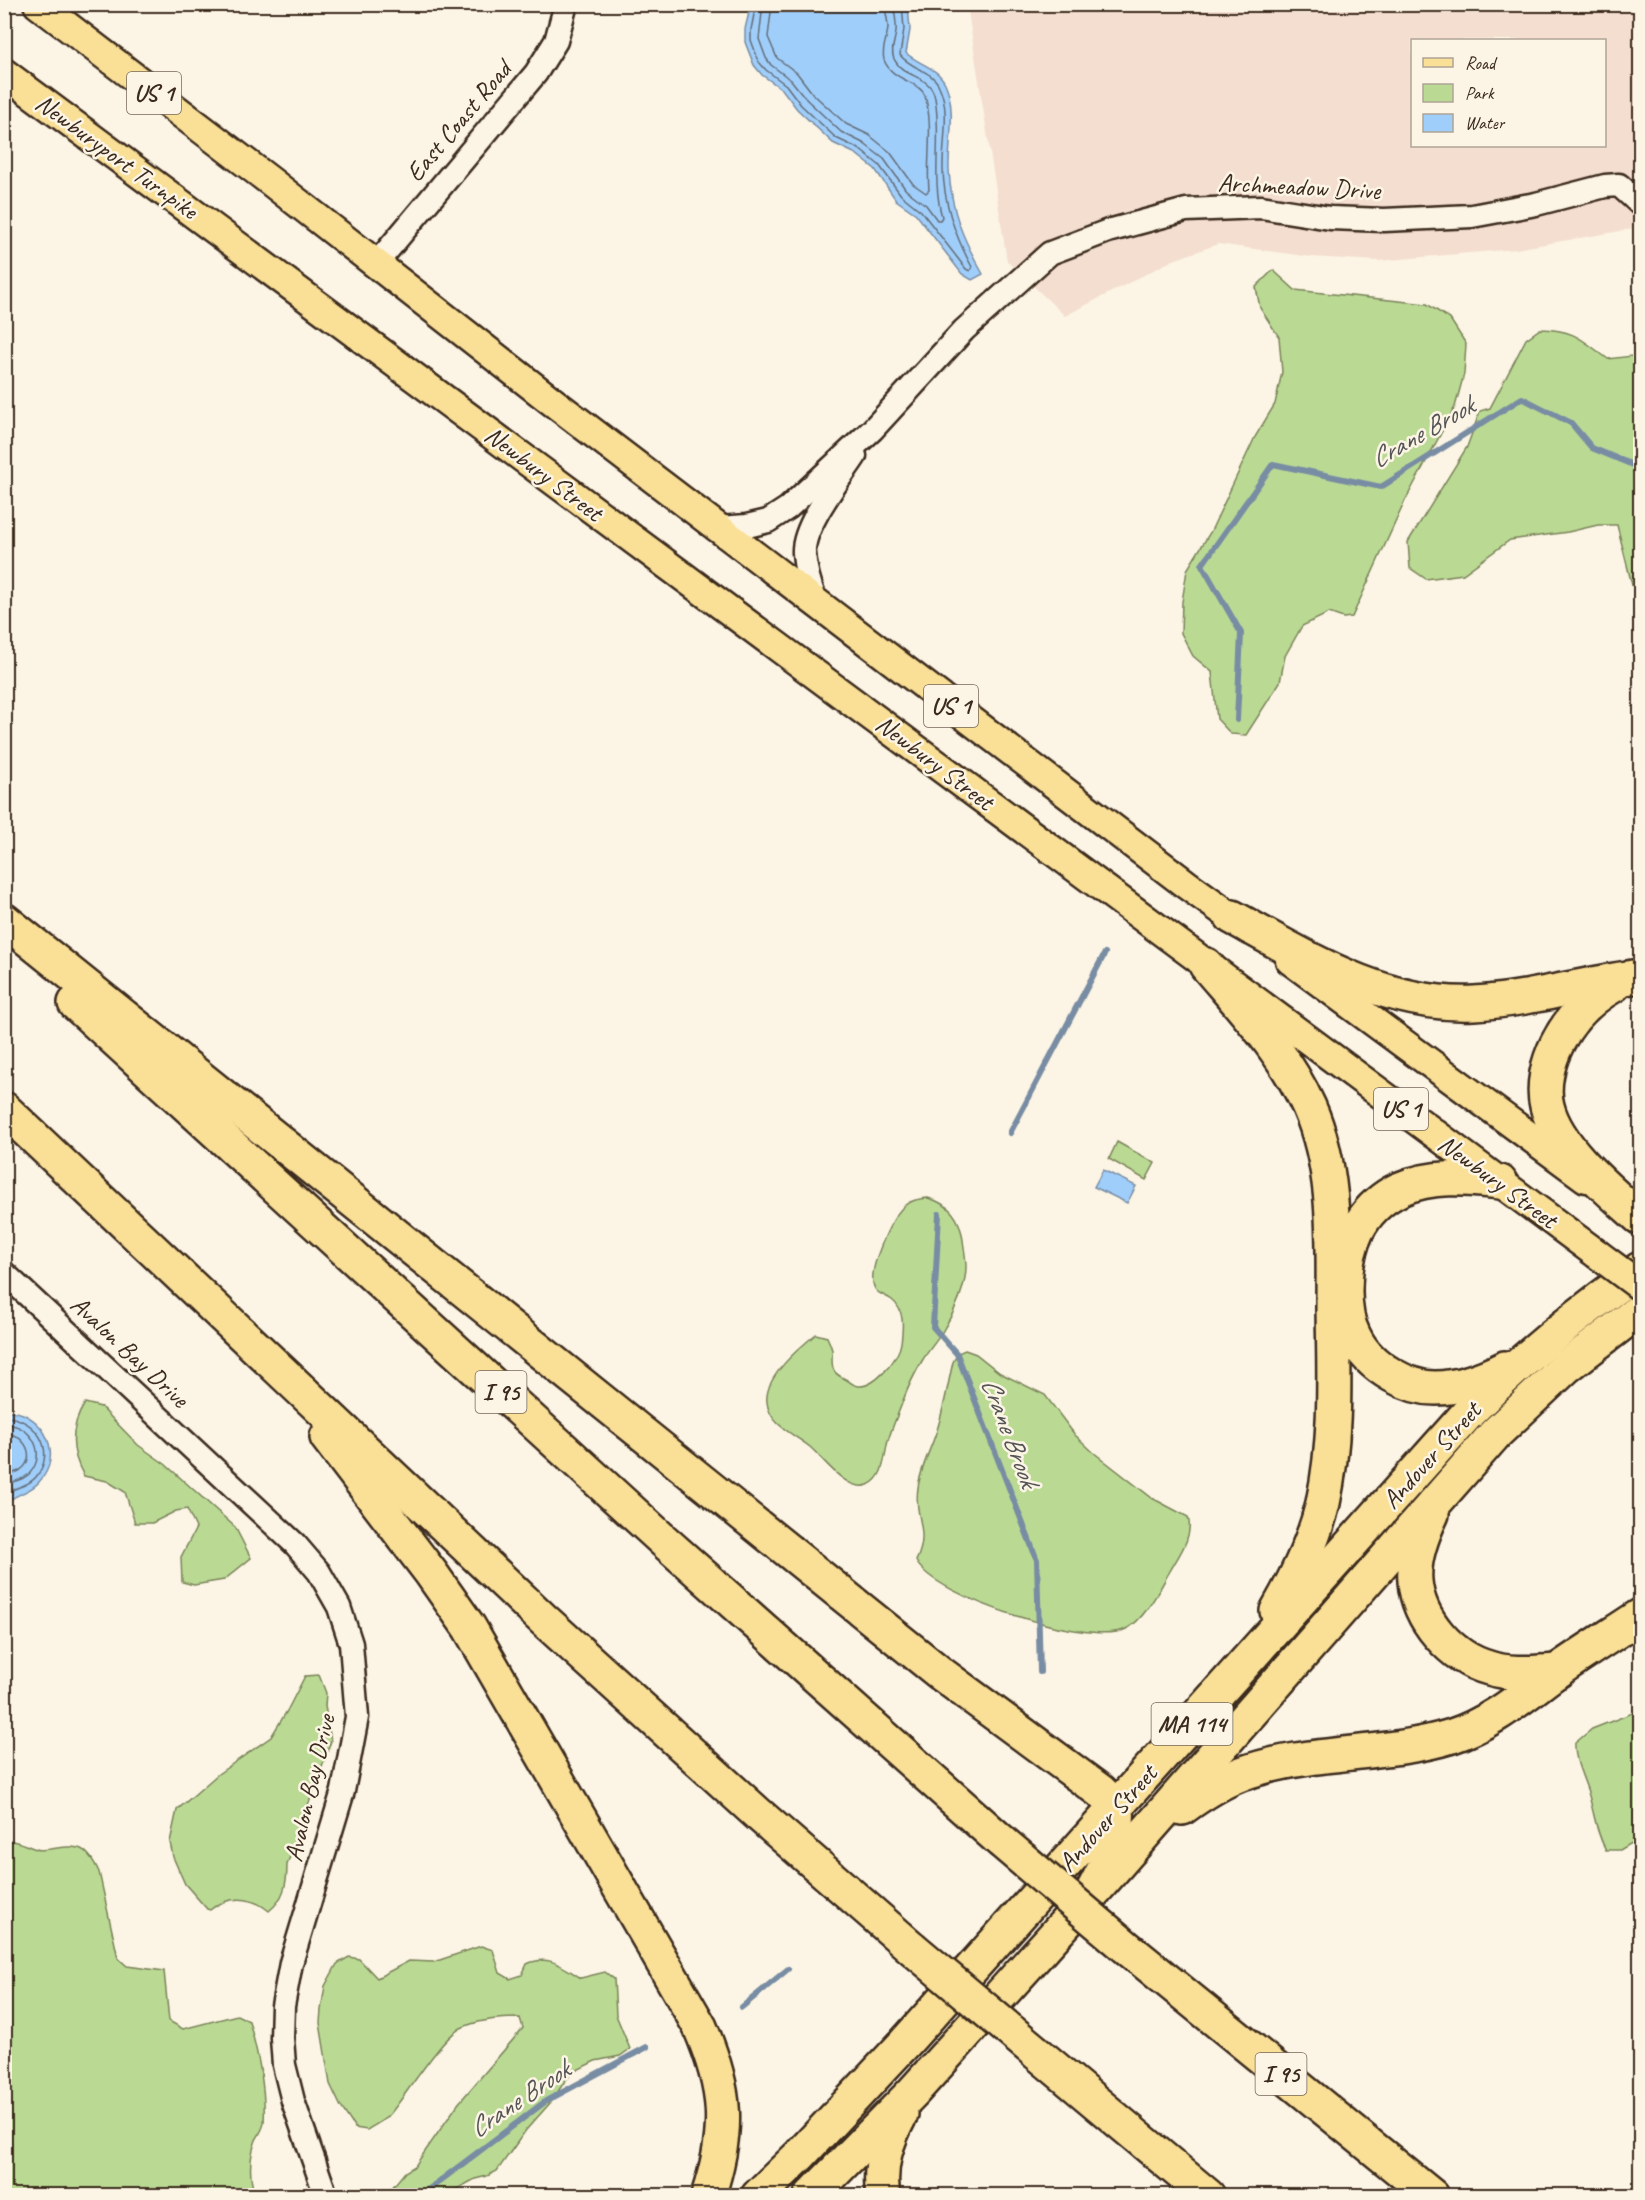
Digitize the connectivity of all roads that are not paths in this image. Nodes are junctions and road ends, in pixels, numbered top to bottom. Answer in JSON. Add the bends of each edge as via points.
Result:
{"nodes":[{"id":1,"x":38,"y":4,"type":"edge"},
{"id":2,"x":566,"y":4,"type":"edge"},
{"id":3,"x":4,"y":73,"type":"edge"},
{"id":4,"x":1641,"y":204,"type":"edge"},
{"id":5,"x":229,"y":239,"type":"joint"},
{"id":6,"x":376,"y":264,"type":"junction"},
{"id":7,"x":872,"y":429,"type":"junction"},
{"id":8,"x":719,"y":528,"type":"junction"},
{"id":9,"x":816,"y":602,"type":"junction"},
{"id":10,"x":1232,"y":917,"type":"junction"},
{"id":11,"x":4,"y":921,"type":"edge"},
{"id":12,"x":4,"y":938,"type":"edge"},
{"id":13,"x":1206,"y":965,"type":"junction"},
{"id":14,"x":1633,"y":977,"type":"edge"},
{"id":15,"x":4,"y":1109,"type":"edge"},
{"id":16,"x":1500,"y":1182,"type":"junction"},
{"id":17,"x":1641,"y":1219,"type":"edge"},
{"id":18,"x":1641,"y":1269,"type":"edge"},
{"id":19,"x":4,"y":1274,"type":"edge"},
{"id":20,"x":1641,"y":1286,"type":"edge"},
{"id":21,"x":1641,"y":1310,"type":"edge"},
{"id":22,"x":1546,"y":1341,"type":"junction"},
{"id":23,"x":264,"y":1354,"type":"junction"},
{"id":24,"x":1441,"y":1494,"type":"junction"},
{"id":25,"x":1641,"y":1616,"type":"edge"},
{"id":26,"x":1558,"y":1671,"type":"junction"},
{"id":27,"x":1230,"y":1681,"type":"junction"},
{"id":28,"x":1117,"y":1807,"type":"junction"},
{"id":29,"x":1136,"y":1845,"type":"junction"},
{"id":30,"x":1090,"y":1896,"type":"junction"},
{"id":31,"x":913,"y":2092,"type":"junction"},
{"id":32,"x":837,"y":2116,"type":"junction"},
{"id":33,"x":812,"y":2195,"type":"edge"},
{"id":34,"x":326,"y":2196,"type":"edge"},
{"id":35,"x":708,"y":2196,"type":"edge"},
{"id":36,"x":758,"y":2196,"type":"edge"},
{"id":37,"x":883,"y":2196,"type":"edge"},
{"id":38,"x":1208,"y":2196,"type":"edge"},
{"id":39,"x":1432,"y":2196,"type":"edge"}],
"edges":[{"from":1,"to":6,"type":"main road","name":"Newbury Street","number":"US 1"},
{"from":2,"to":6,"type":"street","name":"East Coast Road","via":[[556,41],[536,73]]},
{"from":3,"to":5,"type":"main road","name":"Newburyport Turnpike","number":"US 1"},
{"from":4,"to":7,"type":"street","name":"Archmeadow Drive","via":[[1619,185],[1472,216],[1384,220],[1330,218],[1261,207],[1186,210],[1108,231],[1050,252],[964,330]]},
{"from":5,"to":13,"type":"main road","name":"Newbury Street","number":"US 1"},
{"from":6,"to":8,"type":"main road","name":"Newbury Street","number":"US 1"},
{"from":7,"to":8,"type":"street","name":"Archmeadow Drive","via":[[788,508],[768,521]]},
{"from":7,"to":9,"type":"street","name":"Archmeadow Drive","via":[[810,524],[803,551]]},
{"from":8,"to":9,"type":"main road","name":"Newbury Street","number":"US 1"},
{"from":9,"to":10,"type":"main road","name":"Newbury Street","number":"US 1"},
{"from":10,"to":14,"type":"highway","via":[[1377,989],[1411,998],[1473,1003]]},
{"from":10,"to":17,"type":"main road","name":"Newbury Street","number":"US 1"},
{"from":11,"to":28,"type":"highway","via":[[940,1673],[1080,1775]]},
{"from":12,"to":39,"type":"highway","number":"I 95","bridge":true,"via":[[656,1534],[1001,1841],[1131,1952]]},
{"from":13,"to":16,"type":"main road","name":"Newbury Street","number":"US 1"},
{"from":13,"to":27,"type":"highway","via":[[1257,1024],[1296,1081],[1321,1146],[1333,1218],[1335,1401],[1333,1442],[1322,1506],[1284,1598]]},
{"from":14,"to":17,"type":"highway","via":[[1600,993],[1581,1009],[1564,1030],[1551,1056],[1546,1080],[1547,1106],[1558,1130],[1600,1183]]},
{"from":15,"to":23,"type":"highway"},
{"from":16,"to":20,"type":"main road","name":"Newbury Street","number":"US 1","bridge":true},
{"from":16,"to":22,"type":"highway","via":[[1426,1181],[1398,1190],[1371,1210],[1357,1231],[1347,1258],[1345,1296],[1350,1326],[1363,1352],[1383,1370],[1409,1383],[1433,1388],[1480,1380]]},
{"from":18,"to":22,"type":"highway","name":"Andover Street","number":"MA 114"},
{"from":19,"to":34,"type":"street","name":"Avalon Bay Drive","via":[[295,1544],[319,1572],[339,1607],[351,1644],[357,1717],[343,1791],[291,1964],[282,2038],[293,2101]]},
{"from":21,"to":24,"type":"highway","name":"Andover Street","number":"MA 114","via":[[1530,1400]]},
{"from":22,"to":27,"type":"highway","name":"Andover Street","number":"MA 114","via":[[1470,1411]]},
{"from":23,"to":35,"type":"highway","via":[[469,1627],[700,2027],[712,2054],[723,2110],[717,2170]]},
{"from":23,"to":38,"type":"highway","bridge":true,"via":[[543,1619],[757,1813],[1036,2054]]},
{"from":24,"to":26,"type":"highway","via":[[1417,1556],[1415,1582],[1433,1627],[1450,1647],[1472,1663],[1515,1672]]},
{"from":24,"to":29,"type":"highway","name":"Andover Street","number":"MA 114"},
{"from":25,"to":26,"type":"highway"},
{"from":26,"to":29,"type":"highway","via":[[1499,1713],[1453,1735],[1400,1748],[1298,1760],[1240,1774],[1204,1792]]},
{"from":27,"to":28,"type":"highway","name":"Andover Street","number":"MA 114"},
{"from":28,"to":30,"type":"highway","via":[[1115,1843]]},
{"from":28,"to":32,"type":"highway","name":"Andover Street","number":"MA 114"},
{"from":29,"to":30,"type":"highway","name":"Andover Street","number":"MA 114"},
{"from":30,"to":31,"type":"highway","name":"Andover Street","number":"MA 114"},
{"from":31,"to":33,"type":"highway","name":"Andover Street","number":"MA 114"},
{"from":31,"to":37,"type":"highway","via":[[883,2156]]},
{"from":32,"to":33,"type":"highway","via":[[814,2172]]},
{"from":32,"to":36,"type":"highway","name":"Andover Street","number":"MA 114"}]}
